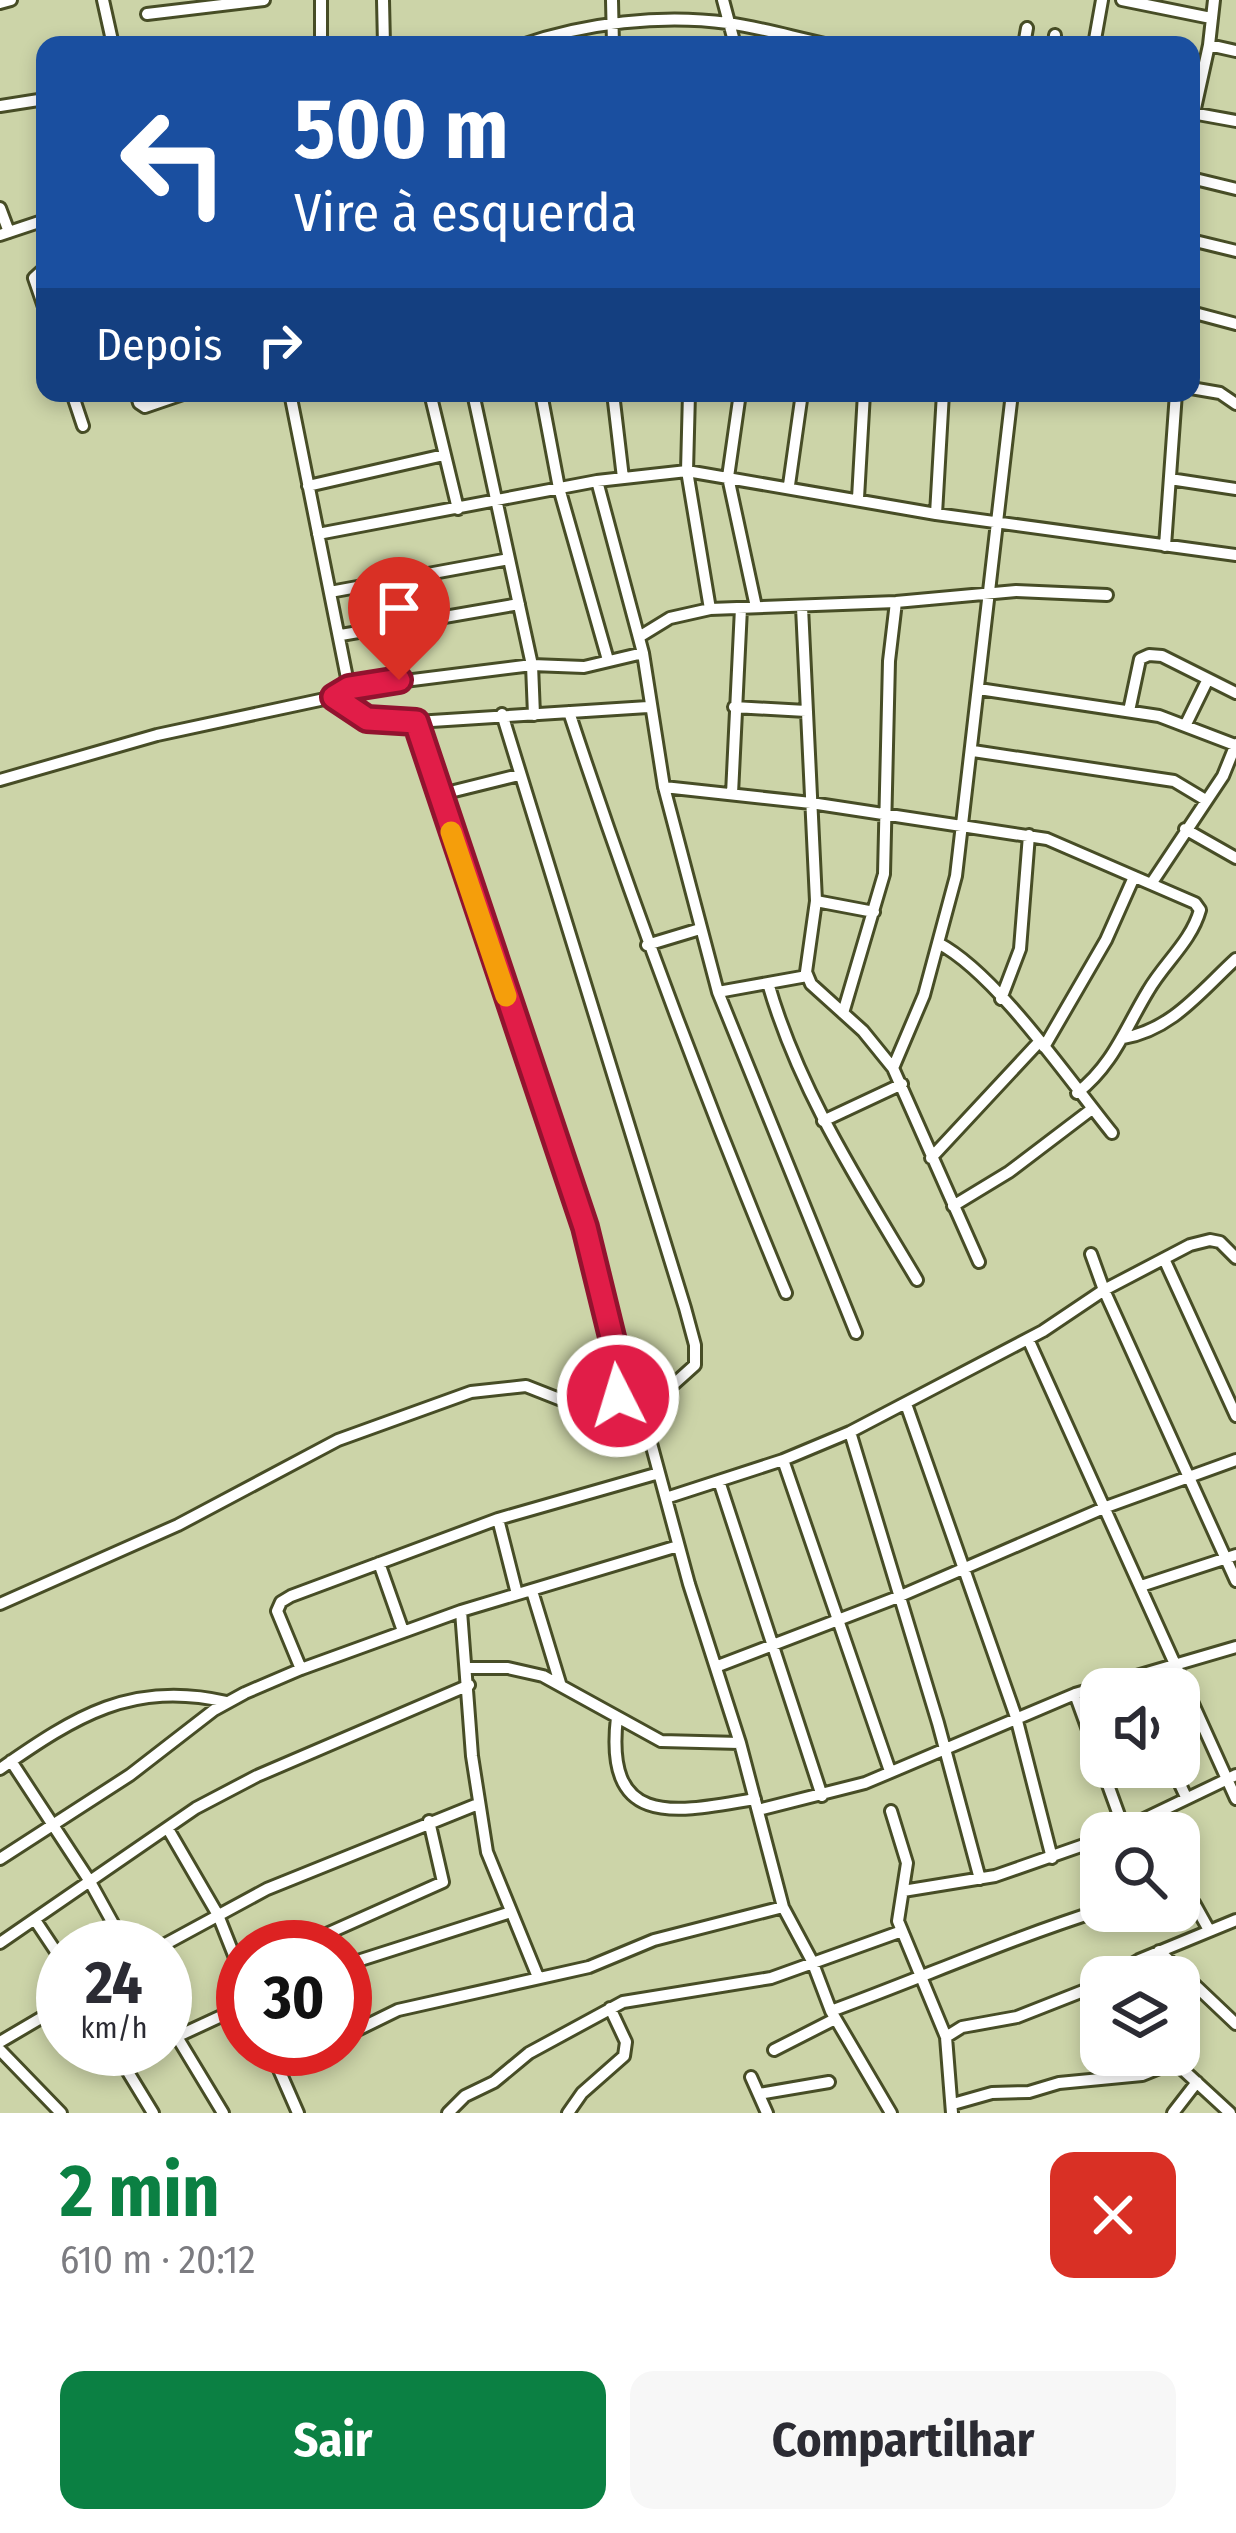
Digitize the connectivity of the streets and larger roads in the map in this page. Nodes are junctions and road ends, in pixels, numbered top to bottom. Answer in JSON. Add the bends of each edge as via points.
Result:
{"nodes":[{"id":1,"x":11,"y":0,"type":"edge"},
{"id":2,"x":103,"y":0,"type":"edge"},
{"id":3,"x":264,"y":0,"type":"edge"},
{"id":4,"x":320,"y":0,"type":"edge"},
{"id":5,"x":383,"y":0,"type":"edge"},
{"id":6,"x":613,"y":0,"type":"edge"},
{"id":7,"x":723,"y":0,"type":"edge"},
{"id":8,"x":1102,"y":0,"type":"edge"},
{"id":9,"x":1122,"y":0,"type":"edge"},
{"id":10,"x":1214,"y":0,"type":"edge"},
{"id":11,"x":0,"y":3,"type":"edge"},
{"id":12,"x":147,"y":14,"type":"dead end"},
{"id":13,"x":1211,"y":18,"type":"junction"},
{"id":14,"x":612,"y":23,"type":"junction"},
{"id":15,"x":728,"y":23,"type":"junction"},
{"id":16,"x":1027,"y":28,"type":"dead end"},
{"id":17,"x":111,"y":36,"type":"edge"},
{"id":18,"x":322,"y":36,"type":"edge"},
{"id":19,"x":384,"y":36,"type":"edge"},
{"id":20,"x":559,"y":36,"type":"edge"},
{"id":21,"x":613,"y":36,"type":"edge"},
{"id":22,"x":732,"y":36,"type":"edge"},
{"id":23,"x":788,"y":36,"type":"edge"},
{"id":24,"x":1026,"y":36,"type":"edge"},
{"id":25,"x":1096,"y":36,"type":"edge"},
{"id":26,"x":1209,"y":45,"type":"junction"},
{"id":27,"x":1236,"y":51,"type":"edge"},
{"id":28,"x":1200,"y":81,"type":"edge"},
{"id":29,"x":36,"y":100,"type":"edge"},
{"id":30,"x":0,"y":106,"type":"edge"},
{"id":31,"x":1200,"y":114,"type":"edge"},
{"id":32,"x":1236,"y":121,"type":"edge"},
{"id":33,"x":1200,"y":180,"type":"edge"},
{"id":34,"x":1236,"y":189,"type":"edge"},
{"id":35,"x":0,"y":208,"type":"edge"},
{"id":36,"x":36,"y":223,"type":"edge"},
{"id":37,"x":4,"y":233,"type":"edge"},
{"id":38,"x":1200,"y":242,"type":"edge"},
{"id":39,"x":1236,"y":250,"type":"edge"},
{"id":40,"x":1200,"y":314,"type":"edge"},
{"id":41,"x":1236,"y":324,"type":"edge"},
{"id":42,"x":1200,"y":390,"type":"edge"},
{"id":43,"x":1234,"y":400,"type":"edge"},
{"id":44,"x":75,"y":402,"type":"edge"},
{"id":45,"x":292,"y":402,"type":"edge"},
{"id":46,"x":432,"y":402,"type":"edge"},
{"id":47,"x":475,"y":402,"type":"edge"},
{"id":48,"x":543,"y":402,"type":"edge"},
{"id":49,"x":615,"y":402,"type":"edge"},
{"id":50,"x":689,"y":402,"type":"edge"},
{"id":51,"x":739,"y":402,"type":"edge"},
{"id":52,"x":801,"y":402,"type":"edge"},
{"id":53,"x":863,"y":402,"type":"edge"},
{"id":54,"x":942,"y":402,"type":"edge"},
{"id":55,"x":1011,"y":402,"type":"edge"},
{"id":56,"x":1175,"y":402,"type":"edge"},
{"id":57,"x":83,"y":426,"type":"dead end"},
{"id":58,"x":444,"y":455,"type":"junction"},
{"id":59,"x":688,"y":471,"type":"junction"},
{"id":60,"x":728,"y":477,"type":"junction"},
{"id":61,"x":622,"y":478,"type":"junction"},
{"id":62,"x":1170,"y":479,"type":"junction"},
{"id":63,"x":597,"y":481,"type":"junction"},
{"id":64,"x":789,"y":485,"type":"junction"},
{"id":65,"x":308,"y":486,"type":"junction"},
{"id":66,"x":559,"y":488,"type":"junction"},
{"id":67,"x":1236,"y":489,"type":"edge"},
{"id":68,"x":858,"y":498,"type":"junction"},
{"id":69,"x":495,"y":501,"type":"junction"},
{"id":70,"x":458,"y":509,"type":"junction"},
{"id":71,"x":936,"y":514,"type":"junction"},
{"id":72,"x":996,"y":522,"type":"junction"},
{"id":73,"x":318,"y":534,"type":"junction"},
{"id":74,"x":1166,"y":546,"type":"junction"},
{"id":75,"x":1236,"y":555,"type":"edge"},
{"id":76,"x":509,"y":560,"type":"junction"},
{"id":77,"x":330,"y":592,"type":"junction"},
{"id":78,"x":991,"y":593,"type":"junction"},
{"id":79,"x":1107,"y":595,"type":"dead end"},
{"id":80,"x":896,"y":602,"type":"junction"},
{"id":81,"x":519,"y":604,"type":"junction"},
{"id":82,"x":756,"y":607,"type":"junction"},
{"id":83,"x":802,"y":607,"type":"junction"},
{"id":84,"x":741,"y":608,"type":"junction"},
{"id":85,"x":710,"y":609,"type":"junction"},
{"id":86,"x":341,"y":635,"type":"junction"},
{"id":87,"x":639,"y":637,"type":"junction"},
{"id":88,"x":643,"y":653,"type":"junction"},
{"id":89,"x":608,"y":660,"type":"junction"},
{"id":90,"x":532,"y":665,"type":"junction"},
{"id":91,"x":1208,"y":680,"type":"junction"},
{"id":92,"x":349,"y":688,"type":"junction"},
{"id":93,"x":979,"y":689,"type":"junction"},
{"id":94,"x":1236,"y":693,"type":"edge"},
{"id":95,"x":334,"y":697,"type":"junction"},
{"id":96,"x":648,"y":707,"type":"junction"},
{"id":97,"x":734,"y":707,"type":"junction"},
{"id":98,"x":806,"y":711,"type":"junction"},
{"id":99,"x":1130,"y":711,"type":"junction"},
{"id":100,"x":569,"y":712,"type":"junction"},
{"id":101,"x":502,"y":714,"type":"junction"},
{"id":102,"x":534,"y":715,"type":"junction"},
{"id":103,"x":416,"y":722,"type":"junction"},
{"id":104,"x":1186,"y":724,"type":"junction"},
{"id":105,"x":1236,"y":744,"type":"edge"},
{"id":106,"x":973,"y":751,"type":"junction"},
{"id":107,"x":0,"y":765,"type":"edge"},
{"id":108,"x":519,"y":775,"type":"junction"},
{"id":109,"x":3,"y":779,"type":"edge"},
{"id":110,"x":664,"y":787,"type":"junction"},
{"id":111,"x":733,"y":794,"type":"junction"},
{"id":112,"x":438,"y":795,"type":"junction"},
{"id":113,"x":1204,"y":799,"type":"junction"},
{"id":114,"x":811,"y":802,"type":"junction"},
{"id":115,"x":886,"y":814,"type":"junction"},
{"id":116,"x":964,"y":827,"type":"junction"},
{"id":117,"x":1185,"y":829,"type":"junction"},
{"id":118,"x":1029,"y":835,"type":"junction"},
{"id":119,"x":1236,"y":858,"type":"edge"},
{"id":120,"x":1134,"y":877,"type":"junction"},
{"id":121,"x":1151,"y":884,"type":"junction"},
{"id":122,"x":816,"y":901,"type":"junction"},
{"id":123,"x":874,"y":912,"type":"junction"},
{"id":124,"x":700,"y":929,"type":"junction"},
{"id":125,"x":938,"y":944,"type":"junction"},
{"id":126,"x":647,"y":945,"type":"junction"},
{"id":127,"x":1236,"y":959,"type":"edge"},
{"id":128,"x":808,"y":976,"type":"junction"},
{"id":129,"x":768,"y":983,"type":"junction"},
{"id":130,"x":718,"y":992,"type":"junction"},
{"id":131,"x":1001,"y":999,"type":"junction"},
{"id":132,"x":843,"y":1013,"type":"junction"},
{"id":133,"x":1123,"y":1038,"type":"junction"},
{"id":134,"x":1041,"y":1044,"type":"junction"},
{"id":135,"x":893,"y":1068,"type":"junction"},
{"id":136,"x":902,"y":1084,"type":"junction"},
{"id":137,"x":1077,"y":1093,"type":"junction"},
{"id":138,"x":1092,"y":1109,"type":"junction"},
{"id":139,"x":823,"y":1121,"type":"junction"},
{"id":140,"x":1112,"y":1133,"type":"dead end"},
{"id":141,"x":932,"y":1157,"type":"junction"},
{"id":142,"x":953,"y":1206,"type":"junction"},
{"id":143,"x":1091,"y":1254,"type":"dead end"},
{"id":144,"x":1236,"y":1258,"type":"edge"},
{"id":145,"x":1165,"y":1261,"type":"junction"},
{"id":146,"x":979,"y":1262,"type":"dead end"},
{"id":147,"x":916,"y":1280,"type":"dead end"},
{"id":148,"x":1104,"y":1289,"type":"junction"},
{"id":149,"x":786,"y":1293,"type":"dead end"},
{"id":150,"x":856,"y":1334,"type":"dead end"},
{"id":151,"x":1028,"y":1339,"type":"junction"},
{"id":152,"x":618,"y":1396,"type":"junction"},
{"id":153,"x":906,"y":1404,"type":"junction"},
{"id":154,"x":1236,"y":1416,"type":"edge"},
{"id":155,"x":649,"y":1432,"type":"dead end"},
{"id":156,"x":850,"y":1432,"type":"junction"},
{"id":157,"x":783,"y":1460,"type":"junction"},
{"id":158,"x":1236,"y":1460,"type":"edge"},
{"id":159,"x":659,"y":1473,"type":"junction"},
{"id":160,"x":1188,"y":1477,"type":"junction"},
{"id":161,"x":719,"y":1480,"type":"junction"},
{"id":162,"x":666,"y":1498,"type":"junction"},
{"id":163,"x":1106,"y":1507,"type":"junction"},
{"id":164,"x":498,"y":1520,"type":"junction"},
{"id":165,"x":678,"y":1546,"type":"junction"},
{"id":166,"x":1231,"y":1557,"type":"edge"},
{"id":167,"x":380,"y":1563,"type":"junction"},
{"id":168,"x":964,"y":1569,"type":"junction"},
{"id":169,"x":1236,"y":1582,"type":"edge"},
{"id":170,"x":1141,"y":1586,"type":"junction"},
{"id":171,"x":532,"y":1591,"type":"junction"},
{"id":172,"x":517,"y":1594,"type":"junction"},
{"id":173,"x":898,"y":1597,"type":"junction"},
{"id":174,"x":0,"y":1604,"type":"edge"},
{"id":175,"x":461,"y":1611,"type":"junction"},
{"id":176,"x":836,"y":1620,"type":"junction"},
{"id":177,"x":404,"y":1631,"type":"junction"},
{"id":178,"x":772,"y":1645,"type":"junction"},
{"id":179,"x":1236,"y":1647,"type":"edge"},
{"id":180,"x":1174,"y":1662,"type":"junction"},
{"id":181,"x":718,"y":1666,"type":"junction"},
{"id":182,"x":468,"y":1667,"type":"junction"},
{"id":183,"x":1154,"y":1668,"type":"edge"},
{"id":184,"x":301,"y":1669,"type":"junction"},
{"id":185,"x":560,"y":1683,"type":"junction"},
{"id":186,"x":469,"y":1685,"type":"junction"},
{"id":187,"x":1080,"y":1692,"type":"edge"},
{"id":188,"x":1075,"y":1694,"type":"junction"},
{"id":189,"x":227,"y":1702,"type":"junction"},
{"id":190,"x":617,"y":1717,"type":"junction"},
{"id":191,"x":1016,"y":1717,"type":"junction"},
{"id":192,"x":740,"y":1743,"type":"junction"},
{"id":193,"x":944,"y":1746,"type":"junction"},
{"id":194,"x":5,"y":1765,"type":"edge"},
{"id":195,"x":890,"y":1771,"type":"junction"},
{"id":196,"x":1231,"y":1777,"type":"edge"},
{"id":197,"x":1182,"y":1788,"type":"edge"},
{"id":198,"x":822,"y":1796,"type":"junction"},
{"id":199,"x":1186,"y":1797,"type":"junction"},
{"id":200,"x":1236,"y":1799,"type":"edge"},
{"id":201,"x":478,"y":1804,"type":"junction"},
{"id":202,"x":756,"y":1804,"type":"junction"},
{"id":203,"x":890,"y":1811,"type":"dead end"},
{"id":204,"x":1113,"y":1812,"type":"edge"},
{"id":205,"x":1156,"y":1812,"type":"edge"},
{"id":206,"x":429,"y":1821,"type":"junction"},
{"id":207,"x":52,"y":1823,"type":"junction"},
{"id":208,"x":168,"y":1829,"type":"junction"},
{"id":209,"x":1080,"y":1847,"type":"edge"},
{"id":210,"x":1052,"y":1858,"type":"junction"},
{"id":211,"x":0,"y":1859,"type":"edge"},
{"id":212,"x":980,"y":1879,"type":"junction"},
{"id":213,"x":89,"y":1880,"type":"junction"},
{"id":214,"x":903,"y":1891,"type":"junction"},
{"id":215,"x":783,"y":1906,"type":"junction"},
{"id":216,"x":512,"y":1912,"type":"junction"},
{"id":217,"x":1200,"y":1914,"type":"edge"},
{"id":218,"x":218,"y":1915,"type":"junction"},
{"id":219,"x":1080,"y":1916,"type":"edge"},
{"id":220,"x":35,"y":1919,"type":"joint"},
{"id":221,"x":1236,"y":1919,"type":"edge"},
{"id":222,"x":111,"y":1920,"type":"edge"},
{"id":223,"x":220,"y":1920,"type":"edge"},
{"id":224,"x":358,"y":1920,"type":"edge"},
{"id":225,"x":192,"y":1929,"type":"edge"},
{"id":226,"x":1209,"y":1930,"type":"junction"},
{"id":227,"x":902,"y":1931,"type":"junction"},
{"id":228,"x":0,"y":1942,"type":"edge"},
{"id":229,"x":1160,"y":1951,"type":"junction"},
{"id":230,"x":372,"y":1956,"type":"edge"},
{"id":231,"x":1151,"y":1956,"type":"edge"},
{"id":232,"x":812,"y":1961,"type":"junction"},
{"id":233,"x":538,"y":1978,"type":"junction"},
{"id":234,"x":920,"y":1978,"type":"junction"},
{"id":235,"x":1080,"y":1992,"type":"edge"},
{"id":236,"x":610,"y":2008,"type":"junction"},
{"id":237,"x":832,"y":2015,"type":"junction"},
{"id":238,"x":36,"y":2023,"type":"edge"},
{"id":239,"x":372,"y":2023,"type":"edge"},
{"id":240,"x":1236,"y":2024,"type":"edge"},
{"id":241,"x":946,"y":2037,"type":"junction"},
{"id":242,"x":0,"y":2046,"type":"edge"},
{"id":243,"x":774,"y":2050,"type":"dead end"},
{"id":244,"x":192,"y":2062,"type":"edge"},
{"id":245,"x":130,"y":2076,"type":"edge"},
{"id":246,"x":282,"y":2076,"type":"edge"},
{"id":247,"x":1132,"y":2076,"type":"edge"},
{"id":248,"x":1191,"y":2076,"type":"edge"},
{"id":249,"x":751,"y":2078,"type":"dead end"},
{"id":250,"x":1197,"y":2081,"type":"junction"},
{"id":251,"x":830,"y":2082,"type":"dead end"},
{"id":252,"x":759,"y":2094,"type":"junction"},
{"id":253,"x":1236,"y":2105,"type":"edge"},
{"id":254,"x":953,"y":2109,"type":"edge"},
{"id":255,"x":1229,"y":2112,"type":"edge"},
{"id":256,"x":61,"y":2113,"type":"edge"},
{"id":257,"x":153,"y":2113,"type":"edge"},
{"id":258,"x":224,"y":2113,"type":"edge"},
{"id":259,"x":298,"y":2113,"type":"edge"},
{"id":260,"x":448,"y":2113,"type":"edge"},
{"id":261,"x":568,"y":2113,"type":"edge"},
{"id":262,"x":767,"y":2113,"type":"edge"},
{"id":263,"x":891,"y":2113,"type":"edge"},
{"id":264,"x":1173,"y":2113,"type":"edge"}],
"edges":[{"from":1,"to":11,"type":"street"},
{"from":2,"to":17,"type":"street"},
{"from":3,"to":12,"type":"street"},
{"from":4,"to":18,"type":"street"},
{"from":5,"to":19,"type":"street"},
{"from":6,"to":14,"type":"street"},
{"from":7,"to":15,"type":"street"},
{"from":8,"to":25,"type":"street"},
{"from":9,"to":13,"type":"street"},
{"from":10,"to":13,"type":"street"},
{"from":13,"to":26,"type":"street"},
{"from":14,"to":15,"type":"street"},
{"from":14,"to":20,"type":"street"},
{"from":14,"to":21,"type":"street"},
{"from":15,"to":22,"type":"street"},
{"from":15,"to":23,"type":"street"},
{"from":16,"to":24,"type":"street"},
{"from":26,"to":27,"type":"street"},
{"from":26,"to":28,"type":"street"},
{"from":29,"to":30,"type":"street"},
{"from":31,"to":32,"type":"street"},
{"from":33,"to":34,"type":"street"},
{"from":35,"to":37,"type":"street"},
{"from":36,"to":37,"type":"street"},
{"from":38,"to":39,"type":"street"},
{"from":40,"to":41,"type":"street"},
{"from":42,"to":43,"type":"street"},
{"from":44,"to":57,"type":"street"},
{"from":45,"to":65,"type":"street"},
{"from":46,"to":58,"type":"street"},
{"from":47,"to":69,"type":"street"},
{"from":48,"to":66,"type":"street"},
{"from":49,"to":61,"type":"street"},
{"from":50,"to":59,"type":"street"},
{"from":51,"to":60,"type":"street"},
{"from":52,"to":64,"type":"street"},
{"from":53,"to":68,"type":"street"},
{"from":54,"to":71,"type":"street"},
{"from":55,"to":72,"type":"street"},
{"from":56,"to":62,"type":"street"},
{"from":58,"to":65,"type":"street"},
{"from":58,"to":70,"type":"street"},
{"from":59,"to":60,"type":"street"},
{"from":59,"to":61,"type":"street"},
{"from":59,"to":85,"type":"street"},
{"from":60,"to":64,"type":"street"},
{"from":60,"to":82,"type":"street"},
{"from":61,"to":63,"type":"street"},
{"from":62,"to":67,"type":"street"},
{"from":62,"to":74,"type":"street"},
{"from":63,"to":66,"type":"street"},
{"from":63,"to":87,"type":"street"},
{"from":64,"to":68,"type":"street"},
{"from":65,"to":73,"type":"street"},
{"from":66,"to":69,"type":"street"},
{"from":66,"to":89,"type":"street"},
{"from":68,"to":71,"type":"street"},
{"from":69,"to":70,"type":"street"},
{"from":69,"to":76,"type":"street"},
{"from":70,"to":73,"type":"street"},
{"from":71,"to":72,"type":"street"},
{"from":72,"to":74,"type":"street"},
{"from":72,"to":78,"type":"street"},
{"from":73,"to":77,"type":"street"},
{"from":74,"to":75,"type":"street"},
{"from":76,"to":77,"type":"street"},
{"from":76,"to":81,"type":"street"},
{"from":77,"to":86,"type":"street"},
{"from":78,"to":79,"type":"street"},
{"from":78,"to":80,"type":"street"},
{"from":78,"to":93,"type":"street"},
{"from":80,"to":83,"type":"street"},
{"from":80,"to":115,"type":"street"},
{"from":81,"to":86,"type":"street"},
{"from":81,"to":90,"type":"street"},
{"from":82,"to":83,"type":"street"},
{"from":82,"to":84,"type":"street"},
{"from":83,"to":98,"type":"street"},
{"from":84,"to":85,"type":"street"},
{"from":84,"to":97,"type":"street"},
{"from":85,"to":87,"type":"street","via":[[670,618]]},
{"from":86,"to":92,"type":"street"},
{"from":87,"to":88,"type":"street"},
{"from":88,"to":89,"type":"street"},
{"from":88,"to":96,"type":"street"},
{"from":89,"to":90,"type":"street","via":[[584,668]]},
{"from":90,"to":92,"type":"street"},
{"from":90,"to":102,"type":"street"},
{"from":91,"to":94,"type":"street"},
{"from":91,"to":99,"type":"street","via":[[1162,656],[1144,657]]},
{"from":91,"to":104,"type":"street"},
{"from":92,"to":95,"type":"street"},
{"from":93,"to":99,"type":"street"},
{"from":93,"to":106,"type":"street"},
{"from":95,"to":103,"type":"street","via":[[367,719]]},
{"from":95,"to":109,"type":"street"},
{"from":96,"to":100,"type":"street"},
{"from":96,"to":110,"type":"street"},
{"from":97,"to":98,"type":"street"},
{"from":97,"to":111,"type":"street"},
{"from":98,"to":114,"type":"street"},
{"from":99,"to":104,"type":"street"},
{"from":100,"to":102,"type":"street"},
{"from":100,"to":126,"type":"street"},
{"from":101,"to":102,"type":"street"},
{"from":101,"to":103,"type":"street"},
{"from":101,"to":108,"type":"street"},
{"from":103,"to":112,"type":"street"},
{"from":104,"to":105,"type":"street"},
{"from":105,"to":113,"type":"street"},
{"from":106,"to":113,"type":"street","via":[[1174,781]]},
{"from":106,"to":116,"type":"street"},
{"from":107,"to":109,"type":"street"},
{"from":108,"to":112,"type":"street"},
{"from":108,"to":152,"type":"street","via":[[695,1345],[695,1365],[675,1383]]},
{"from":110,"to":111,"type":"street"},
{"from":110,"to":124,"type":"street"},
{"from":111,"to":114,"type":"street"},
{"from":112,"to":152,"type":"street","via":[[585,1227]]},
{"from":113,"to":117,"type":"street"},
{"from":114,"to":115,"type":"street"},
{"from":114,"to":122,"type":"street"},
{"from":115,"to":116,"type":"street"},
{"from":115,"to":123,"type":"street"},
{"from":116,"to":118,"type":"street"},
{"from":116,"to":125,"type":"street"},
{"from":117,"to":119,"type":"street"},
{"from":117,"to":121,"type":"street"},
{"from":118,"to":120,"type":"street"},
{"from":118,"to":131,"type":"street","via":[[1020,949]]},
{"from":120,"to":121,"type":"street"},
{"from":120,"to":134,"type":"street","via":[[1106,940]]},
{"from":121,"to":133,"type":"street","via":[[1199,910]]},
{"from":122,"to":123,"type":"street"},
{"from":122,"to":128,"type":"street"},
{"from":123,"to":132,"type":"street"},
{"from":124,"to":126,"type":"street"},
{"from":124,"to":130,"type":"street"},
{"from":125,"to":131,"type":"street","via":[[968,962]]},
{"from":125,"to":135,"type":"street"},
{"from":126,"to":149,"type":"street"},
{"from":127,"to":133,"type":"street","via":[[1170,1021]]},
{"from":128,"to":129,"type":"street"},
{"from":128,"to":132,"type":"street"},
{"from":129,"to":130,"type":"street"},
{"from":129,"to":139,"type":"street"},
{"from":130,"to":150,"type":"street"},
{"from":131,"to":134,"type":"street"},
{"from":132,"to":135,"type":"street"},
{"from":133,"to":137,"type":"street"},
{"from":134,"to":137,"type":"street"},
{"from":134,"to":141,"type":"street"},
{"from":135,"to":136,"type":"street"},
{"from":136,"to":139,"type":"street"},
{"from":136,"to":141,"type":"street"},
{"from":137,"to":138,"type":"street"},
{"from":138,"to":140,"type":"street"},
{"from":138,"to":142,"type":"street"},
{"from":139,"to":147,"type":"street"},
{"from":141,"to":142,"type":"street"},
{"from":142,"to":146,"type":"street"},
{"from":143,"to":148,"type":"street"},
{"from":144,"to":145,"type":"street","via":[[1210,1240]]},
{"from":145,"to":148,"type":"street"},
{"from":145,"to":154,"type":"street"},
{"from":148,"to":151,"type":"street"},
{"from":148,"to":160,"type":"street"},
{"from":151,"to":153,"type":"street"},
{"from":151,"to":163,"type":"street"},
{"from":152,"to":174,"type":"street","via":[[582,1408],[526,1386],[471,1392],[338,1440],[178,1525]]},
{"from":153,"to":156,"type":"street"},
{"from":153,"to":168,"type":"street"},
{"from":155,"to":159,"type":"street"},
{"from":156,"to":157,"type":"street"},
{"from":156,"to":173,"type":"street"},
{"from":157,"to":161,"type":"street"},
{"from":157,"to":176,"type":"street"},
{"from":158,"to":160,"type":"street"},
{"from":159,"to":162,"type":"street"},
{"from":159,"to":164,"type":"street"},
{"from":160,"to":163,"type":"street"},
{"from":160,"to":166,"type":"street"},
{"from":161,"to":162,"type":"street"},
{"from":161,"to":178,"type":"street"},
{"from":162,"to":165,"type":"street"},
{"from":163,"to":168,"type":"street"},
{"from":163,"to":170,"type":"street"},
{"from":164,"to":167,"type":"street"},
{"from":164,"to":172,"type":"street"},
{"from":165,"to":171,"type":"street"},
{"from":165,"to":181,"type":"street"},
{"from":166,"to":169,"type":"street"},
{"from":166,"to":170,"type":"street"},
{"from":167,"to":177,"type":"street"},
{"from":167,"to":184,"type":"street","via":[[280,1602],[280,1623]]},
{"from":168,"to":173,"type":"street"},
{"from":168,"to":191,"type":"street"},
{"from":170,"to":180,"type":"street"},
{"from":171,"to":172,"type":"street"},
{"from":171,"to":185,"type":"street"},
{"from":172,"to":175,"type":"street"},
{"from":173,"to":176,"type":"street"},
{"from":173,"to":193,"type":"street"},
{"from":175,"to":177,"type":"street"},
{"from":175,"to":182,"type":"street"},
{"from":176,"to":178,"type":"street"},
{"from":176,"to":195,"type":"street"},
{"from":177,"to":184,"type":"street"},
{"from":178,"to":181,"type":"street"},
{"from":178,"to":198,"type":"street"},
{"from":179,"to":180,"type":"street"},
{"from":180,"to":183,"type":"street"},
{"from":180,"to":196,"type":"street"},
{"from":181,"to":192,"type":"street"},
{"from":182,"to":185,"type":"street"},
{"from":182,"to":186,"type":"street"},
{"from":184,"to":189,"type":"street"},
{"from":185,"to":190,"type":"street"},
{"from":186,"to":201,"type":"street"},
{"from":186,"to":208,"type":"street","via":[[257,1776]]},
{"from":187,"to":188,"type":"street"},
{"from":188,"to":191,"type":"street"},
{"from":188,"to":204,"type":"street"},
{"from":189,"to":194,"type":"street","via":[[167,1692],[118,1703]]},
{"from":189,"to":207,"type":"street"},
{"from":190,"to":192,"type":"street","via":[[661,1741]]},
{"from":190,"to":202,"type":"street","via":[[615,1762],[625,1786],[645,1803],[683,1810]]},
{"from":191,"to":193,"type":"street"},
{"from":191,"to":210,"type":"street"},
{"from":192,"to":202,"type":"street"},
{"from":193,"to":195,"type":"street"},
{"from":193,"to":212,"type":"street"},
{"from":194,"to":207,"type":"street"},
{"from":195,"to":198,"type":"street"},
{"from":196,"to":199,"type":"street"},
{"from":196,"to":200,"type":"street"},
{"from":197,"to":199,"type":"street"},
{"from":198,"to":202,"type":"street"},
{"from":199,"to":205,"type":"street"},
{"from":201,"to":206,"type":"street"},
{"from":201,"to":216,"type":"street"},
{"from":202,"to":215,"type":"street"},
{"from":203,"to":214,"type":"street","via":[[906,1853]]},
{"from":206,"to":218,"type":"street"},
{"from":206,"to":224,"type":"street","via":[[442,1882]]},
{"from":207,"to":211,"type":"street"},
{"from":207,"to":213,"type":"street"},
{"from":208,"to":213,"type":"street"},
{"from":208,"to":218,"type":"street"},
{"from":209,"to":210,"type":"street"},
{"from":210,"to":212,"type":"street"},
{"from":212,"to":214,"type":"street"},
{"from":213,"to":220,"type":"street"},
{"from":213,"to":222,"type":"street"},
{"from":214,"to":227,"type":"street"},
{"from":215,"to":232,"type":"street"},
{"from":215,"to":233,"type":"street"},
{"from":216,"to":230,"type":"street"},
{"from":216,"to":233,"type":"street"},
{"from":217,"to":226,"type":"street"},
{"from":218,"to":223,"type":"street"},
{"from":218,"to":225,"type":"street"},
{"from":219,"to":234,"type":"street"},
{"from":220,"to":228,"type":"street"},
{"from":221,"to":226,"type":"street"},
{"from":226,"to":229,"type":"street"},
{"from":227,"to":232,"type":"street"},
{"from":227,"to":234,"type":"street"},
{"from":229,"to":231,"type":"street"},
{"from":229,"to":240,"type":"street"},
{"from":232,"to":236,"type":"street","via":[[771,1978]]},
{"from":232,"to":237,"type":"street"},
{"from":233,"to":239,"type":"street"},
{"from":234,"to":237,"type":"street"},
{"from":234,"to":241,"type":"street"},
{"from":235,"to":241,"type":"street"},
{"from":236,"to":260,"type":"street"},
{"from":236,"to":261,"type":"street","via":[[624,2056]]},
{"from":237,"to":243,"type":"street"},
{"from":237,"to":263,"type":"street"},
{"from":238,"to":242,"type":"street"},
{"from":241,"to":254,"type":"street"},
{"from":242,"to":256,"type":"street"},
{"from":244,"to":258,"type":"street"},
{"from":245,"to":257,"type":"street"},
{"from":246,"to":259,"type":"street"},
{"from":247,"to":254,"type":"street","via":[[992,2093]]},
{"from":248,"to":250,"type":"street"},
{"from":249,"to":252,"type":"street"},
{"from":250,"to":255,"type":"street"},
{"from":250,"to":264,"type":"street"},
{"from":251,"to":252,"type":"street"},
{"from":252,"to":262,"type":"street"},
{"from":253,"to":255,"type":"street"}]}
